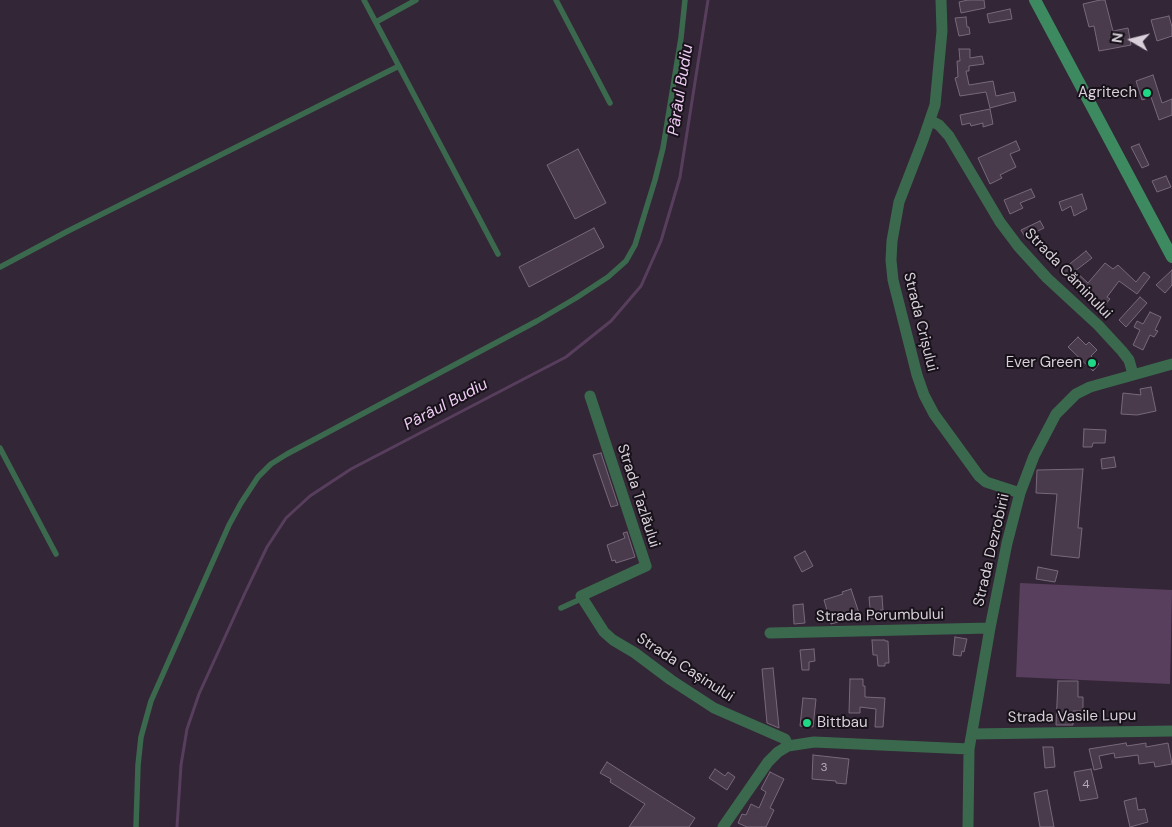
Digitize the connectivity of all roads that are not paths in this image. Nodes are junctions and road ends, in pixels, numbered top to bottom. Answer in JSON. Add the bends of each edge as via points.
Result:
{"nodes":[{"id":1,"x":364,"y":0,"type":"edge"},
{"id":2,"x":416,"y":0,"type":"edge"},
{"id":3,"x":556,"y":0,"type":"edge"},
{"id":4,"x":685,"y":0,"type":"edge"},
{"id":5,"x":941,"y":0,"type":"edge"},
{"id":6,"x":1035,"y":0,"type":"edge"},
{"id":7,"x":376,"y":22,"type":"junction"},
{"id":8,"x":399,"y":66,"type":"junction"},
{"id":9,"x":610,"y":103,"type":"dead end"},
{"id":10,"x":930,"y":121,"type":"junction"},
{"id":11,"x":498,"y":254,"type":"dead end"},
{"id":12,"x":1172,"y":257,"type":"edge"},
{"id":13,"x":0,"y":266,"type":"edge"},
{"id":14,"x":1172,"y":364,"type":"edge"},
{"id":15,"x":1133,"y":374,"type":"junction"},
{"id":16,"x":590,"y":396,"type":"dead end"},
{"id":17,"x":0,"y":448,"type":"edge"},
{"id":18,"x":1020,"y":493,"type":"junction"},
{"id":19,"x":56,"y":554,"type":"dead end"},
{"id":20,"x":582,"y":597,"type":"junction"},
{"id":21,"x":561,"y":608,"type":"dead end"},
{"id":22,"x":990,"y":628,"type":"junction"},
{"id":23,"x":770,"y":633,"type":"dead end"},
{"id":24,"x":1172,"y":730,"type":"edge"},
{"id":25,"x":972,"y":734,"type":"junction"},
{"id":26,"x":788,"y":746,"type":"junction"},
{"id":27,"x":969,"y":749,"type":"junction"},
{"id":28,"x":136,"y":827,"type":"edge"},
{"id":29,"x":723,"y":827,"type":"edge"},
{"id":30,"x":968,"y":827,"type":"edge"}],
"edges":[{"from":1,"to":7,"type":"lane"},
{"from":2,"to":7,"type":"lane"},
{"from":3,"to":9,"type":"lane"},
{"from":4,"to":28,"type":"lane","via":[[656,180],[635,245],[626,261],[576,298],[287,454],[258,477],[229,525],[151,701],[139,756]]},
{"from":5,"to":10,"type":"street","name":"Strada Crișului","via":[[940,68]]},
{"from":6,"to":12,"type":"main road"},
{"from":7,"to":8,"type":"lane"},
{"from":8,"to":11,"type":"lane"},
{"from":8,"to":13,"type":"lane"},
{"from":10,"to":15,"type":"street","name":"Strada Căminului","via":[[940,125],[949,136],[1018,246],[1122,351]]},
{"from":10,"to":18,"type":"street","name":"Strada Crișului","via":[[899,202],[890,260],[893,280],[917,375],[934,414],[979,476],[986,482]]},
{"from":14,"to":15,"type":"street","name":"Strada Dezrobirii"},
{"from":15,"to":18,"type":"street","name":"Strada Dezrobirii","via":[[1090,387],[1066,403],[1056,414],[1038,449]]},
{"from":16,"to":20,"type":"street","name":"Strada Tazlăului","via":[[646,566]]},
{"from":17,"to":19,"type":"lane"},
{"from":18,"to":22,"type":"street","name":"Strada Dezrobirii"},
{"from":20,"to":21,"type":"lane"},
{"from":20,"to":26,"type":"street","name":"Strada Cașinului","via":[[604,632],[613,640],[714,708],[785,739]]},
{"from":22,"to":23,"type":"street","name":"Strada Porumbului"},
{"from":22,"to":25,"type":"street","name":"Strada Dezrobirii"},
{"from":24,"to":25,"type":"street","name":"Strada Vasile Lupu"},
{"from":25,"to":27,"type":"street","name":"Strada Dezrobirii"},
{"from":26,"to":27,"type":"street","via":[[814,742]]},
{"from":26,"to":29,"type":"street","via":[[768,762]]},
{"from":27,"to":30,"type":"street","name":"Strada Dezrobirii"}]}
